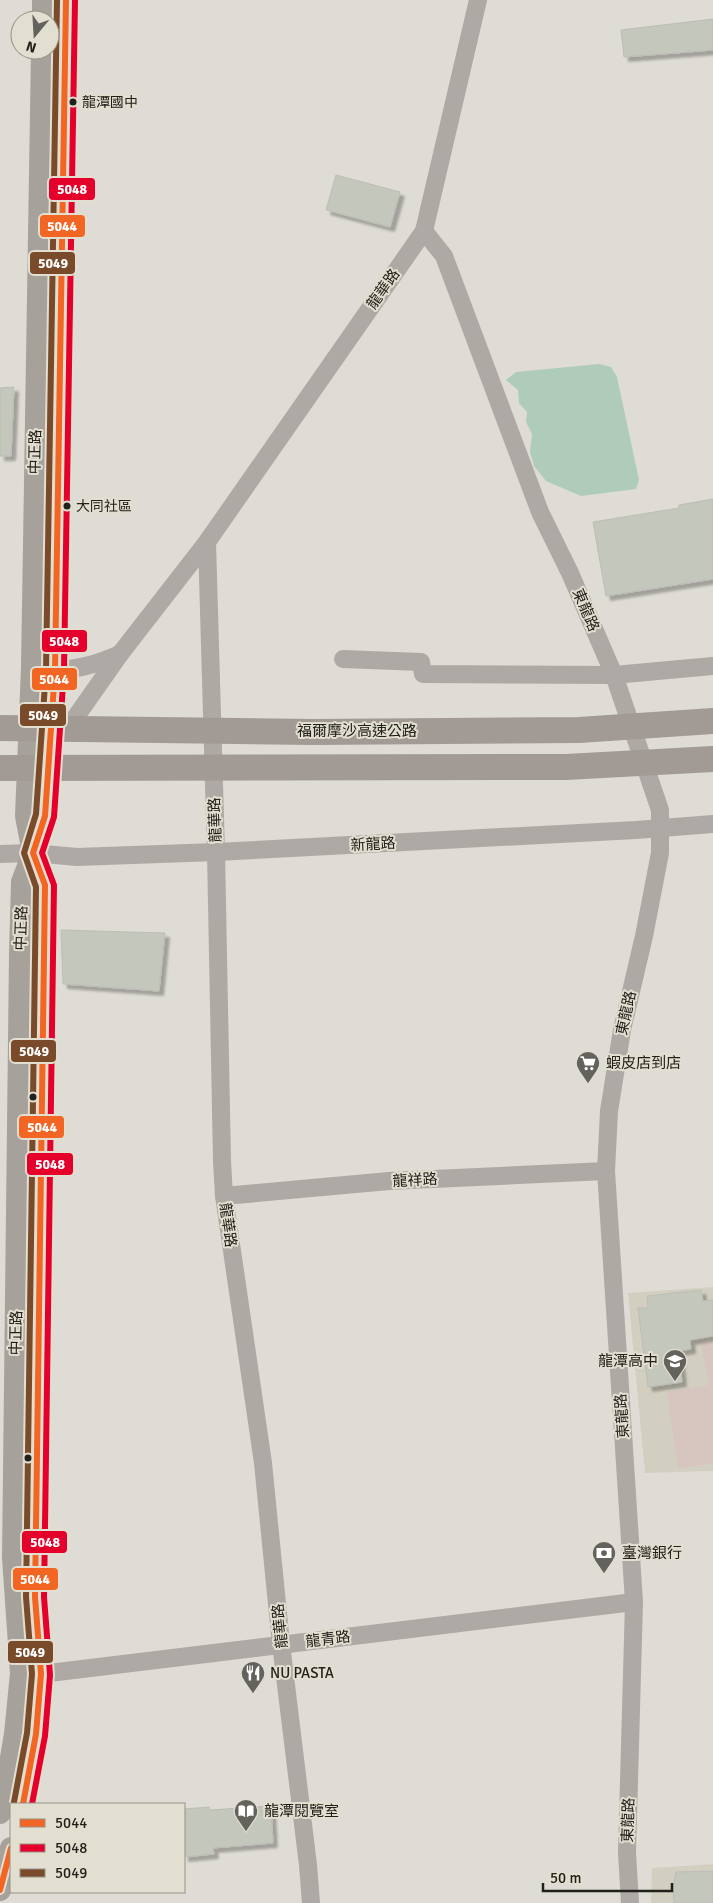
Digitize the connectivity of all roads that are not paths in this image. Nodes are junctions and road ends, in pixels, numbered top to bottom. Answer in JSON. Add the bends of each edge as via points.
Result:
{"nodes":[{"id":1,"x":66,"y":0,"type":"edge"},
{"id":2,"x":478,"y":0,"type":"edge"},
{"id":3,"x":42,"y":60,"type":"edge"},
{"id":4,"x":424,"y":231,"type":"junction"},
{"id":5,"x":207,"y":542,"type":"junction"},
{"id":6,"x":120,"y":654,"type":"junction"},
{"id":7,"x":343,"y":659,"type":"dead end"},
{"id":8,"x":713,"y":666,"type":"edge"},
{"id":9,"x":32,"y":667,"type":"junction"},
{"id":10,"x":55,"y":670,"type":"junction"},
{"id":11,"x":614,"y":675,"type":"junction"},
{"id":12,"x":713,"y":721,"type":"edge"},
{"id":13,"x":0,"y":728,"type":"edge"},
{"id":14,"x":51,"y":736,"type":"junction"},
{"id":15,"x":29,"y":737,"type":"junction"},
{"id":16,"x":713,"y":758,"type":"edge"},
{"id":17,"x":0,"y":768,"type":"edge"},
{"id":18,"x":713,"y":824,"type":"edge"},
{"id":19,"x":659,"y":828,"type":"junction"},
{"id":20,"x":216,"y":852,"type":"junction"},
{"id":21,"x":33,"y":853,"type":"junction"},
{"id":22,"x":0,"y":854,"type":"edge"},
{"id":23,"x":19,"y":1055,"type":"junction"},
{"id":24,"x":42,"y":1058,"type":"junction"},
{"id":25,"x":606,"y":1171,"type":"junction"},
{"id":26,"x":224,"y":1196,"type":"junction"},
{"id":27,"x":634,"y":1602,"type":"junction"},
{"id":28,"x":281,"y":1644,"type":"junction"},
{"id":29,"x":31,"y":1674,"type":"junction"},
{"id":30,"x":23,"y":1803,"type":"edge"},
{"id":31,"x":0,"y":1813,"type":"edge"},
{"id":32,"x":10,"y":1852,"type":"edge"},
{"id":33,"x":0,"y":1890,"type":"edge"},
{"id":34,"x":311,"y":1903,"type":"edge"},
{"id":35,"x":630,"y":1903,"type":"edge"}],
"edges":[{"from":1,"to":10,"type":"main road","name":"中正路"},
{"from":2,"to":4,"type":"street","name":"龍華路"},
{"from":3,"to":9,"type":"main road","name":"中正路"},
{"from":4,"to":5,"type":"street","name":"龍華路"},
{"from":4,"to":11,"type":"street","name":"東龍路","via":[[444,256],[540,512]]},
{"from":5,"to":6,"type":"street","name":"龍華路"},
{"from":5,"to":20,"type":"street","name":"龍華路"},
{"from":6,"to":10,"type":"street","name":"龍華路","via":[[99,664]]},
{"from":6,"to":14,"type":"street","name":"龍華路","via":[[68,728]]},
{"from":7,"to":11,"type":"street","via":[[421,662],[423,674]]},
{"from":8,"to":11,"type":"street"},
{"from":9,"to":10,"type":"street","name":"龍華路"},
{"from":9,"to":15,"type":"main road","name":"中正路"},
{"from":10,"to":14,"type":"main road","name":"中正路"},
{"from":11,"to":19,"type":"street","name":"東龍路","via":[[660,810]]},
{"from":12,"to":13,"type":"highway","name":"福爾摩沙高速公路","bridge":true,"via":[[569,730],[313,732]]},
{"from":14,"to":15,"type":"street","name":"龍華路"},
{"from":14,"to":21,"type":"main road","name":"中正路","via":[[45,816]]},
{"from":15,"to":21,"type":"main road","name":"中正路","via":[[26,816]]},
{"from":16,"to":17,"type":"highway","bridge":true,"via":[[566,768]]},
{"from":18,"to":19,"type":"street","name":"新龍路"},
{"from":19,"to":20,"type":"street","name":"新龍路"},
{"from":19,"to":25,"type":"street","name":"東龍路","via":[[660,853],[622,1030],[609,1111]]},
{"from":20,"to":21,"type":"street","name":"新龍路","via":[[77,857]]},
{"from":20,"to":26,"type":"street","name":"龍華路"},
{"from":21,"to":22,"type":"street","name":"新龍路"},
{"from":21,"to":23,"type":"main road","name":"中正路","via":[[22,882]]},
{"from":21,"to":24,"type":"main road","name":"中正路","via":[[45,885]]},
{"from":23,"to":24,"type":"main road"},
{"from":23,"to":29,"type":"main road","name":"中正路","via":[[13,1558]]},
{"from":24,"to":29,"type":"main road","name":"中正路"},
{"from":25,"to":26,"type":"street","name":"龍祥路","via":[[390,1182]]},
{"from":25,"to":27,"type":"street","name":"東龍路"},
{"from":26,"to":28,"type":"street","name":"龍華路","via":[[263,1463]]},
{"from":27,"to":28,"type":"street","name":"龍青路"},
{"from":27,"to":35,"type":"street","name":"東龍路","via":[[627,1853]]},
{"from":28,"to":29,"type":"street","name":"龍青路"},
{"from":28,"to":34,"type":"street","name":"龍華路"},
{"from":29,"to":30,"type":"main road","name":"中正路","via":[[36,1734]]},
{"from":29,"to":31,"type":"main road","name":"中正路","via":[[15,1734]]},
{"from":32,"to":33,"type":"main road"}]}
